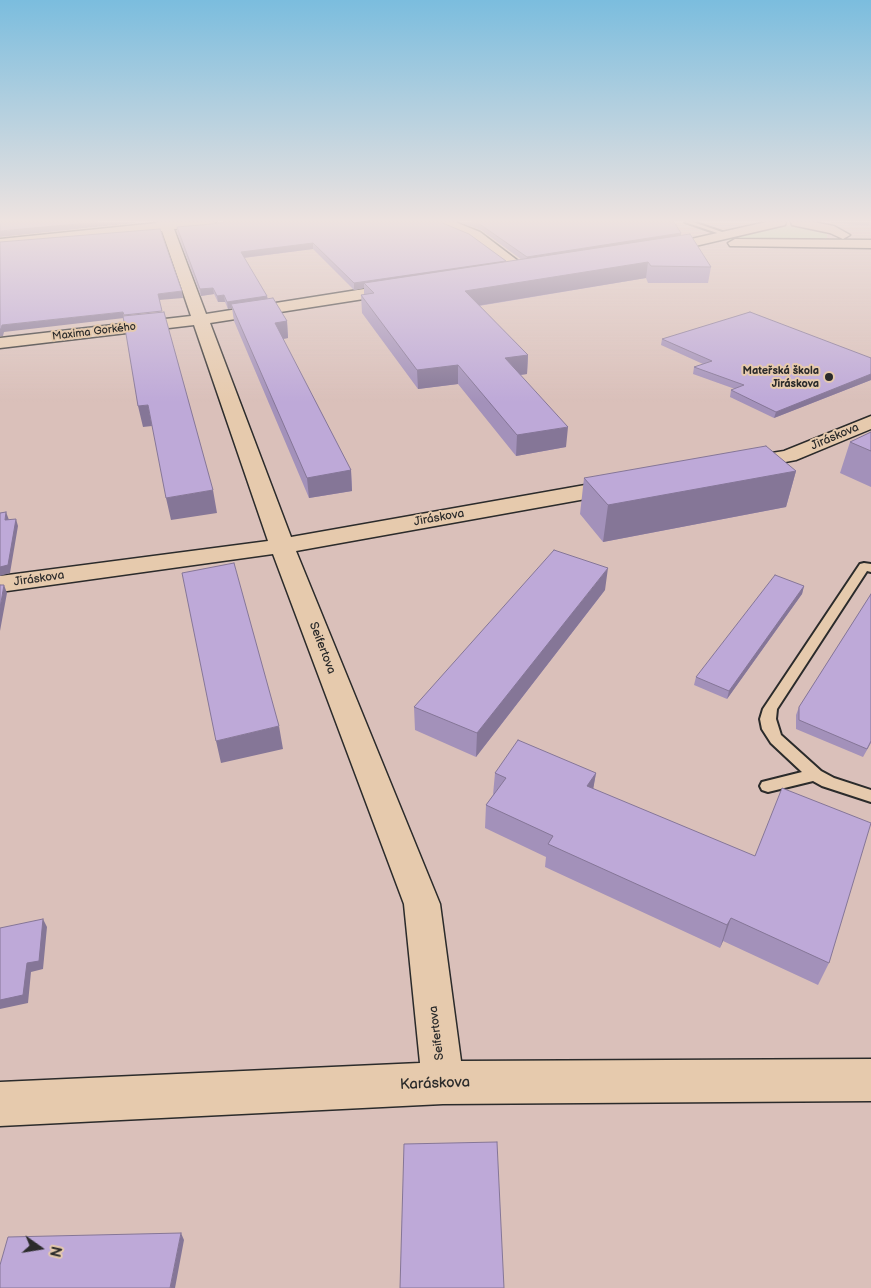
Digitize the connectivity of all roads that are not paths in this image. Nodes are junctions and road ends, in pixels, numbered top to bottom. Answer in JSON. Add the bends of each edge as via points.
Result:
{"nodes":[{"id":1,"x":186,"y":282,"type":"edge"},
{"id":2,"x":415,"y":286,"type":"edge"},
{"id":3,"x":199,"y":320,"type":"junction"},
{"id":4,"x":0,"y":343,"type":"edge"},
{"id":5,"x":871,"y":422,"type":"edge"},
{"id":6,"x":723,"y":468,"type":"edge"},
{"id":7,"x":637,"y":483,"type":"edge"},
{"id":8,"x":282,"y":546,"type":"junction"},
{"id":9,"x":871,"y":568,"type":"edge"},
{"id":10,"x":0,"y":584,"type":"edge"},
{"id":11,"x":815,"y":775,"type":"junction"},
{"id":12,"x":768,"y":786,"type":"dead end"},
{"id":13,"x":871,"y":796,"type":"edge"},
{"id":14,"x":871,"y":1080,"type":"edge"},
{"id":15,"x":443,"y":1083,"type":"junction"},
{"id":16,"x":0,"y":1104,"type":"edge"}],
"edges":[{"from":1,"to":3,"type":"street","name":"Seifertova"},
{"from":2,"to":3,"type":"street","name":"Maxima Gorkého"},
{"from":3,"to":4,"type":"street","name":"Maxima Gorkého"},
{"from":3,"to":8,"type":"street","name":"Seifertova"},
{"from":5,"to":6,"type":"street","name":"Jiráskova","via":[[789,456]]},
{"from":7,"to":8,"type":"street","name":"Jiráskova"},
{"from":8,"to":10,"type":"street","name":"Jiráskova"},
{"from":8,"to":15,"type":"street","name":"Seifertova","via":[[422,904]]},
{"from":9,"to":11,"type":"lane","via":[[864,567],[770,709],[768,719],[776,739]]},
{"from":11,"to":12,"type":"lane"},
{"from":11,"to":13,"type":"lane"},
{"from":14,"to":15,"type":"street","name":"Karáskova"},
{"from":15,"to":16,"type":"street","name":"Karáskova"}]}
